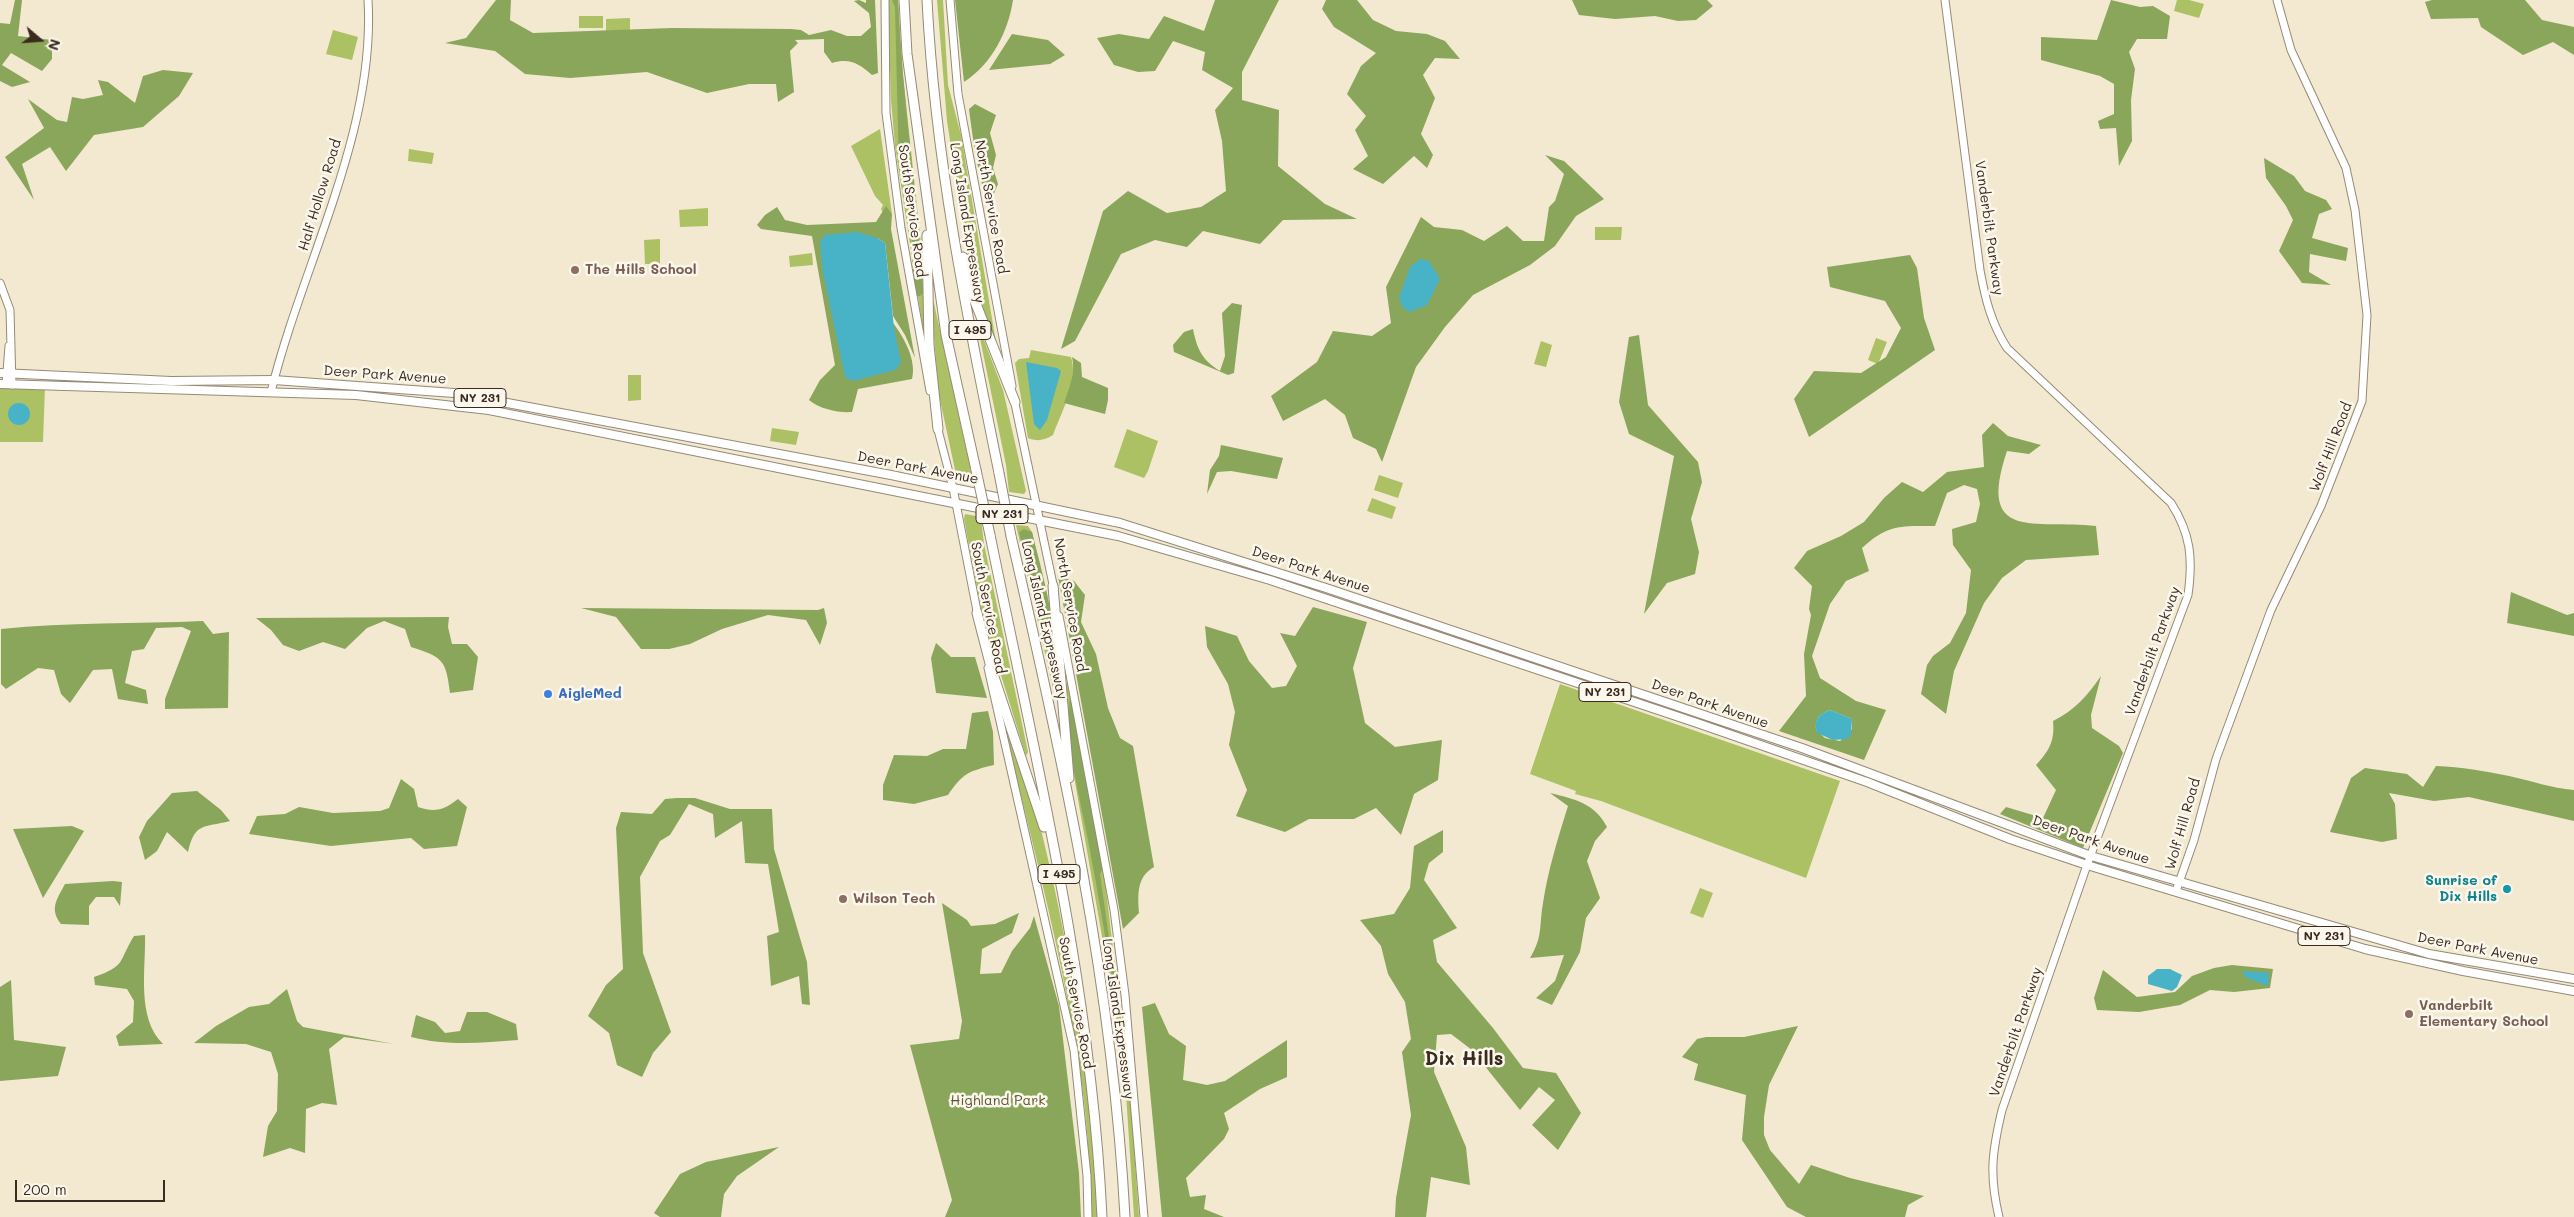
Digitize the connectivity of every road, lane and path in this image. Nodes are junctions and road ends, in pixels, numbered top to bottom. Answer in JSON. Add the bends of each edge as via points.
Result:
{"nodes":[{"id":1,"x":368,"y":0,"type":"edge"},
{"id":2,"x":885,"y":0,"type":"edge"},
{"id":3,"x":904,"y":0,"type":"edge"},
{"id":4,"x":927,"y":0,"type":"edge"},
{"id":5,"x":950,"y":0,"type":"edge"},
{"id":6,"x":1945,"y":0,"type":"edge"},
{"id":7,"x":2277,"y":0,"type":"edge"},
{"id":8,"x":945,"y":185,"type":"junction"},
{"id":9,"x":928,"y":215,"type":"junction"},
{"id":10,"x":0,"y":283,"type":"edge"},
{"id":11,"x":6,"y":373,"type":"edge"},
{"id":12,"x":274,"y":380,"type":"junction"},
{"id":13,"x":6,"y":384,"type":"edge"},
{"id":14,"x":271,"y":392,"type":"junction"},
{"id":15,"x":1015,"y":402,"type":"junction"},
{"id":16,"x":548,"y":411,"type":"junction"},
{"id":17,"x":545,"y":421,"type":"junction"},
{"id":18,"x":938,"y":428,"type":"junction"},
{"id":19,"x":953,"y":488,"type":"junction"},
{"id":20,"x":956,"y":504,"type":"junction"},
{"id":21,"x":1038,"y":505,"type":"junction"},
{"id":22,"x":1042,"y":522,"type":"junction"},
{"id":23,"x":1054,"y":586,"type":"junction"},
{"id":24,"x":977,"y":613,"type":"junction"},
{"id":25,"x":1068,"y":793,"type":"junction"},
{"id":26,"x":2091,"y":856,"type":"junction"},
{"id":27,"x":2087,"y":865,"type":"junction"},
{"id":28,"x":2179,"y":882,"type":"junction"},
{"id":29,"x":2176,"y":891,"type":"junction"},
{"id":30,"x":1068,"y":922,"type":"junction"},
{"id":31,"x":2574,"y":979,"type":"edge"},
{"id":32,"x":2574,"y":991,"type":"edge"},
{"id":33,"x":1088,"y":1217,"type":"edge"},
{"id":34,"x":1102,"y":1217,"type":"edge"},
{"id":35,"x":1125,"y":1217,"type":"edge"},
{"id":36,"x":1144,"y":1217,"type":"edge"},
{"id":37,"x":1999,"y":1217,"type":"edge"}],
"edges":[{"from":1,"to":12,"type":"main road","name":"Half Hollow Road","via":[[369,50],[356,117]]},
{"from":2,"to":18,"type":"main road","name":"South Service Road","via":[[886,113],[913,303]]},
{"from":3,"to":9,"type":"highway","number":"I 495","via":[[907,54]]},
{"from":4,"to":8,"type":"highway","name":"Long Island Expressway","number":"I 495"},
{"from":5,"to":15,"type":"main road","name":"North Service Road","via":[[958,94]]},
{"from":6,"to":26,"type":"main road","name":"Vanderbilt Parkway","via":[[1980,270],[1985,298],[1997,332],[2013,355],[2171,503],[2184,523],[2189,544],[2192,570],[2188,595]]},
{"from":7,"to":28,"type":"main road","name":"Wolf Hill Road","via":[[2292,50],[2346,168],[2355,210],[2367,315],[2362,401],[2321,506],[2271,610],[2216,759]]},
{"from":8,"to":15,"type":"highway","via":[[972,294]]},
{"from":8,"to":25,"type":"highway","name":"Long Island Expressway","number":"I 495","bridge":true,"via":[[1011,536]]},
{"from":9,"to":18,"type":"highway","via":[[929,344]]},
{"from":9,"to":30,"type":"highway","number":"I 495","bridge":true,"via":[[946,335]]},
{"from":10,"to":11,"type":"main road","via":[[10,310]]},
{"from":11,"to":12,"type":"main road","name":"Deer Park Avenue","number":"NY 231","via":[[171,380]]},
{"from":11,"to":13,"type":"main road"},
{"from":12,"to":14,"type":"main road","name":"Half Hollow Road"},
{"from":12,"to":16,"type":"main road","name":"Deer Park Avenue","number":"NY 231","via":[[454,393]]},
{"from":13,"to":14,"type":"main road","name":"Deer Park Avenue","number":"NY 231"},
{"from":14,"to":17,"type":"main road","name":"Deer Park Avenue","number":"NY 231","via":[[420,401]]},
{"from":15,"to":21,"type":"main road","name":"North Service Road"},
{"from":16,"to":17,"type":"main road"},
{"from":16,"to":19,"type":"main road","name":"Deer Park Avenue","number":"NY 231"},
{"from":17,"to":20,"type":"main road","name":"Deer Park Avenue","number":"NY 231"},
{"from":18,"to":19,"type":"main road","name":"South Service Road"},
{"from":19,"to":20,"type":"main road","name":"South Service Road"},
{"from":19,"to":21,"type":"main road","name":"Deer Park Avenue","number":"NY 231"},
{"from":20,"to":22,"type":"main road","name":"Deer Park Avenue","number":"NY 231"},
{"from":20,"to":24,"type":"main road","name":"South Service Road"},
{"from":21,"to":22,"type":"main road","name":"North Service Road"},
{"from":21,"to":26,"type":"main road","name":"Deer Park Avenue","number":"NY 231","via":[[1162,535],[1512,650],[1802,748]]},
{"from":22,"to":23,"type":"main road","name":"North Service Road"},
{"from":22,"to":27,"type":"main road","name":"Deer Park Avenue","number":"NY 231","via":[[1157,546],[1270,580],[1778,751]]},
{"from":23,"to":25,"type":"highway"},
{"from":23,"to":36,"type":"main road","name":"North Service Road","via":[[1114,910],[1125,995]]},
{"from":24,"to":30,"type":"highway","via":[[992,671],[1039,809]]},
{"from":24,"to":33,"type":"main road","name":"South Service Road","via":[[994,703],[1024,820],[1074,1050]]},
{"from":25,"to":35,"type":"highway","name":"Long Island Expressway","number":"I 495","via":[[1102,986]]},
{"from":26,"to":27,"type":"main road","name":"Vanderbilt Parkway"},
{"from":26,"to":28,"type":"main road","name":"Deer Park Avenue","number":"NY 231"},
{"from":27,"to":29,"type":"main road","name":"Deer Park Avenue","number":"NY 231"},
{"from":27,"to":37,"type":"main road","name":"Vanderbilt Parkway","via":[[2005,1101],[1994,1144],[1991,1166]]},
{"from":28,"to":29,"type":"main road","name":"Wolf Hill Road"},
{"from":28,"to":31,"type":"main road","name":"Deer Park Avenue","number":"NY 231","via":[[2429,954]]},
{"from":29,"to":32,"type":"main road","name":"Deer Park Avenue","number":"NY 231","via":[[2365,948],[2463,972]]},
{"from":30,"to":34,"type":"highway","number":"I 495","via":[[1089,1062]]}]}
